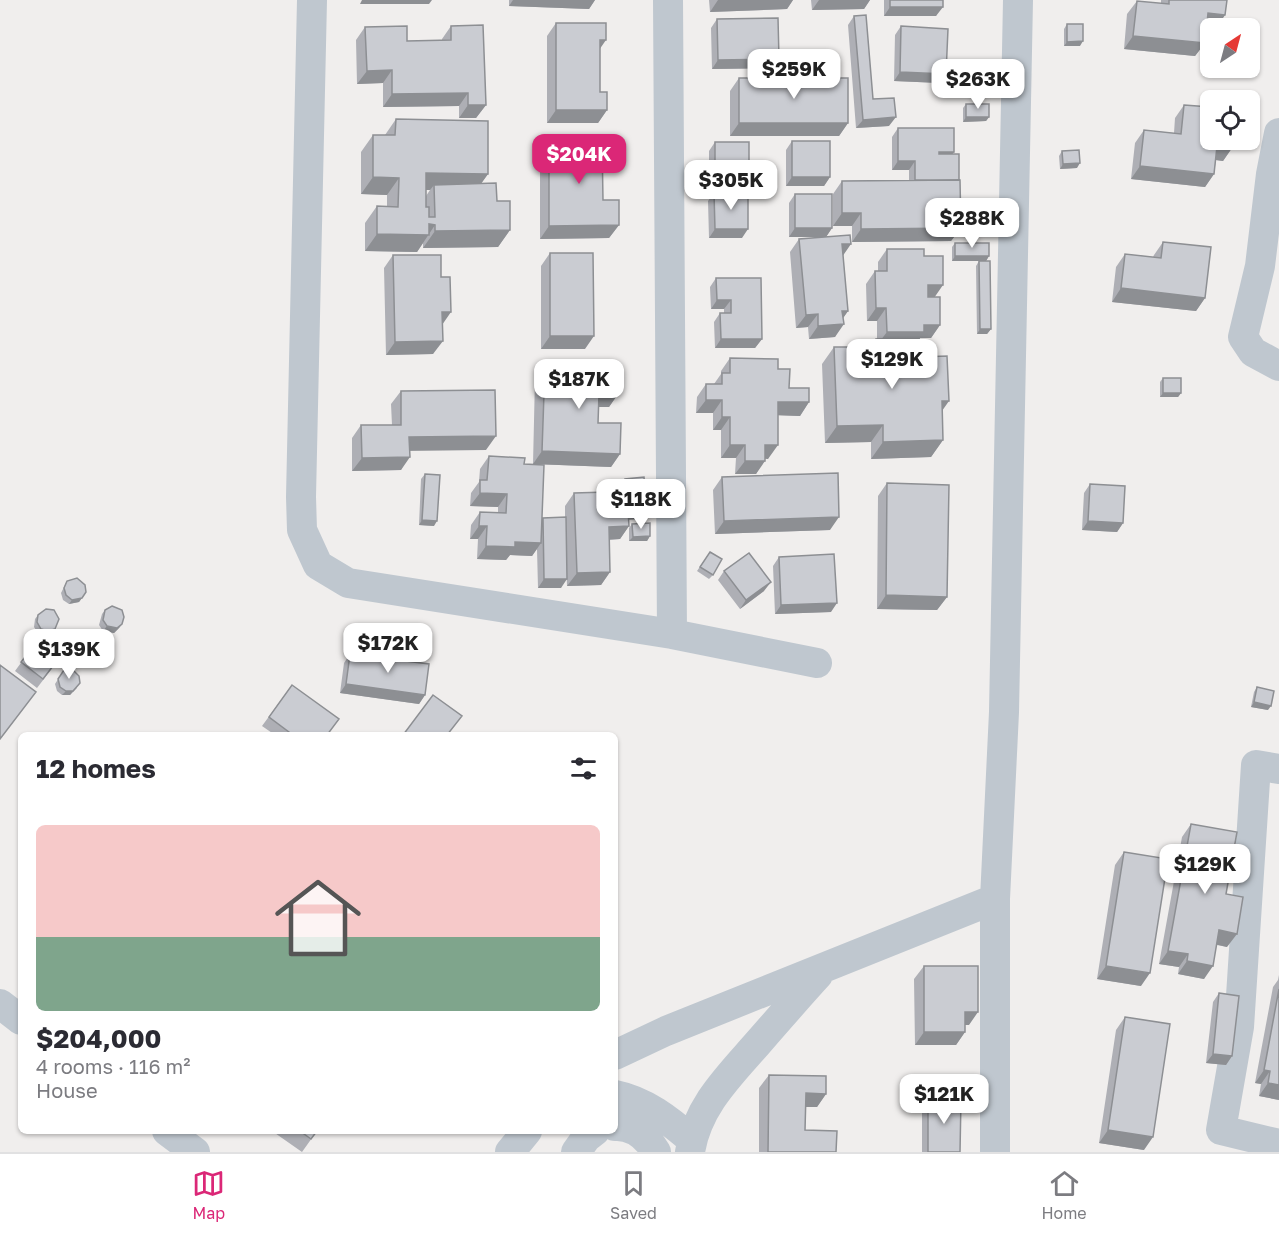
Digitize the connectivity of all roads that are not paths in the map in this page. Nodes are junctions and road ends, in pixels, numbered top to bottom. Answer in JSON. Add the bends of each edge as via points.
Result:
{"nodes":[{"id":1,"x":312,"y":0,"type":"edge"},
{"id":2,"x":668,"y":0,"type":"edge"},
{"id":3,"x":1018,"y":0,"type":"edge"},
{"id":4,"x":1279,"y":133,"type":"edge"},
{"id":5,"x":1279,"y":366,"type":"edge"},
{"id":6,"x":672,"y":634,"type":"junction"},
{"id":7,"x":818,"y":663,"type":"dead end"},
{"id":8,"x":1279,"y":769,"type":"edge"},
{"id":9,"x":995,"y":899,"type":"junction"},
{"id":10,"x":822,"y":970,"type":"junction"},
{"id":11,"x":0,"y":1004,"type":"edge"},
{"id":12,"x":18,"y":1018,"type":"edge"},
{"id":13,"x":618,"y":1054,"type":"edge"},
{"id":14,"x":618,"y":1096,"type":"edge"},
{"id":15,"x":618,"y":1127,"type":"edge"},
{"id":16,"x":171,"y":1134,"type":"edge"},
{"id":17,"x":525,"y":1134,"type":"edge"},
{"id":18,"x":591,"y":1134,"type":"edge"},
{"id":19,"x":1279,"y":1144,"type":"edge"},
{"id":20,"x":691,"y":1146,"type":"edge"},
{"id":21,"x":195,"y":1152,"type":"edge"},
{"id":22,"x":510,"y":1152,"type":"edge"},
{"id":23,"x":576,"y":1152,"type":"edge"},
{"id":24,"x":656,"y":1152,"type":"edge"},
{"id":25,"x":995,"y":1152,"type":"edge"}],
"edges":[{"from":1,"to":6,"type":"street","via":[[301,497],[302,530],[318,564],[348,583]]},
{"from":2,"to":6,"type":"street"},
{"from":3,"to":9,"type":"street","via":[[1004,712]]},
{"from":4,"to":5,"type":"street","via":[[1260,267],[1243,337],[1253,352]]},
{"from":6,"to":7,"type":"street"},
{"from":8,"to":19,"type":"street","via":[[1256,765],[1239,1027],[1221,1130]]},
{"from":9,"to":10,"type":"street"},
{"from":9,"to":25,"type":"street"},
{"from":10,"to":13,"type":"street"},
{"from":10,"to":20,"type":"street","via":[[715,1092],[701,1115]]},
{"from":11,"to":12,"type":"street"},
{"from":14,"to":20,"type":"street","via":[[646,1106],[670,1121]]},
{"from":15,"to":24,"type":"street","via":[[635,1130],[648,1139]]},
{"from":16,"to":21,"type":"street"},
{"from":17,"to":22,"type":"street"},
{"from":18,"to":23,"type":"street"}]}
